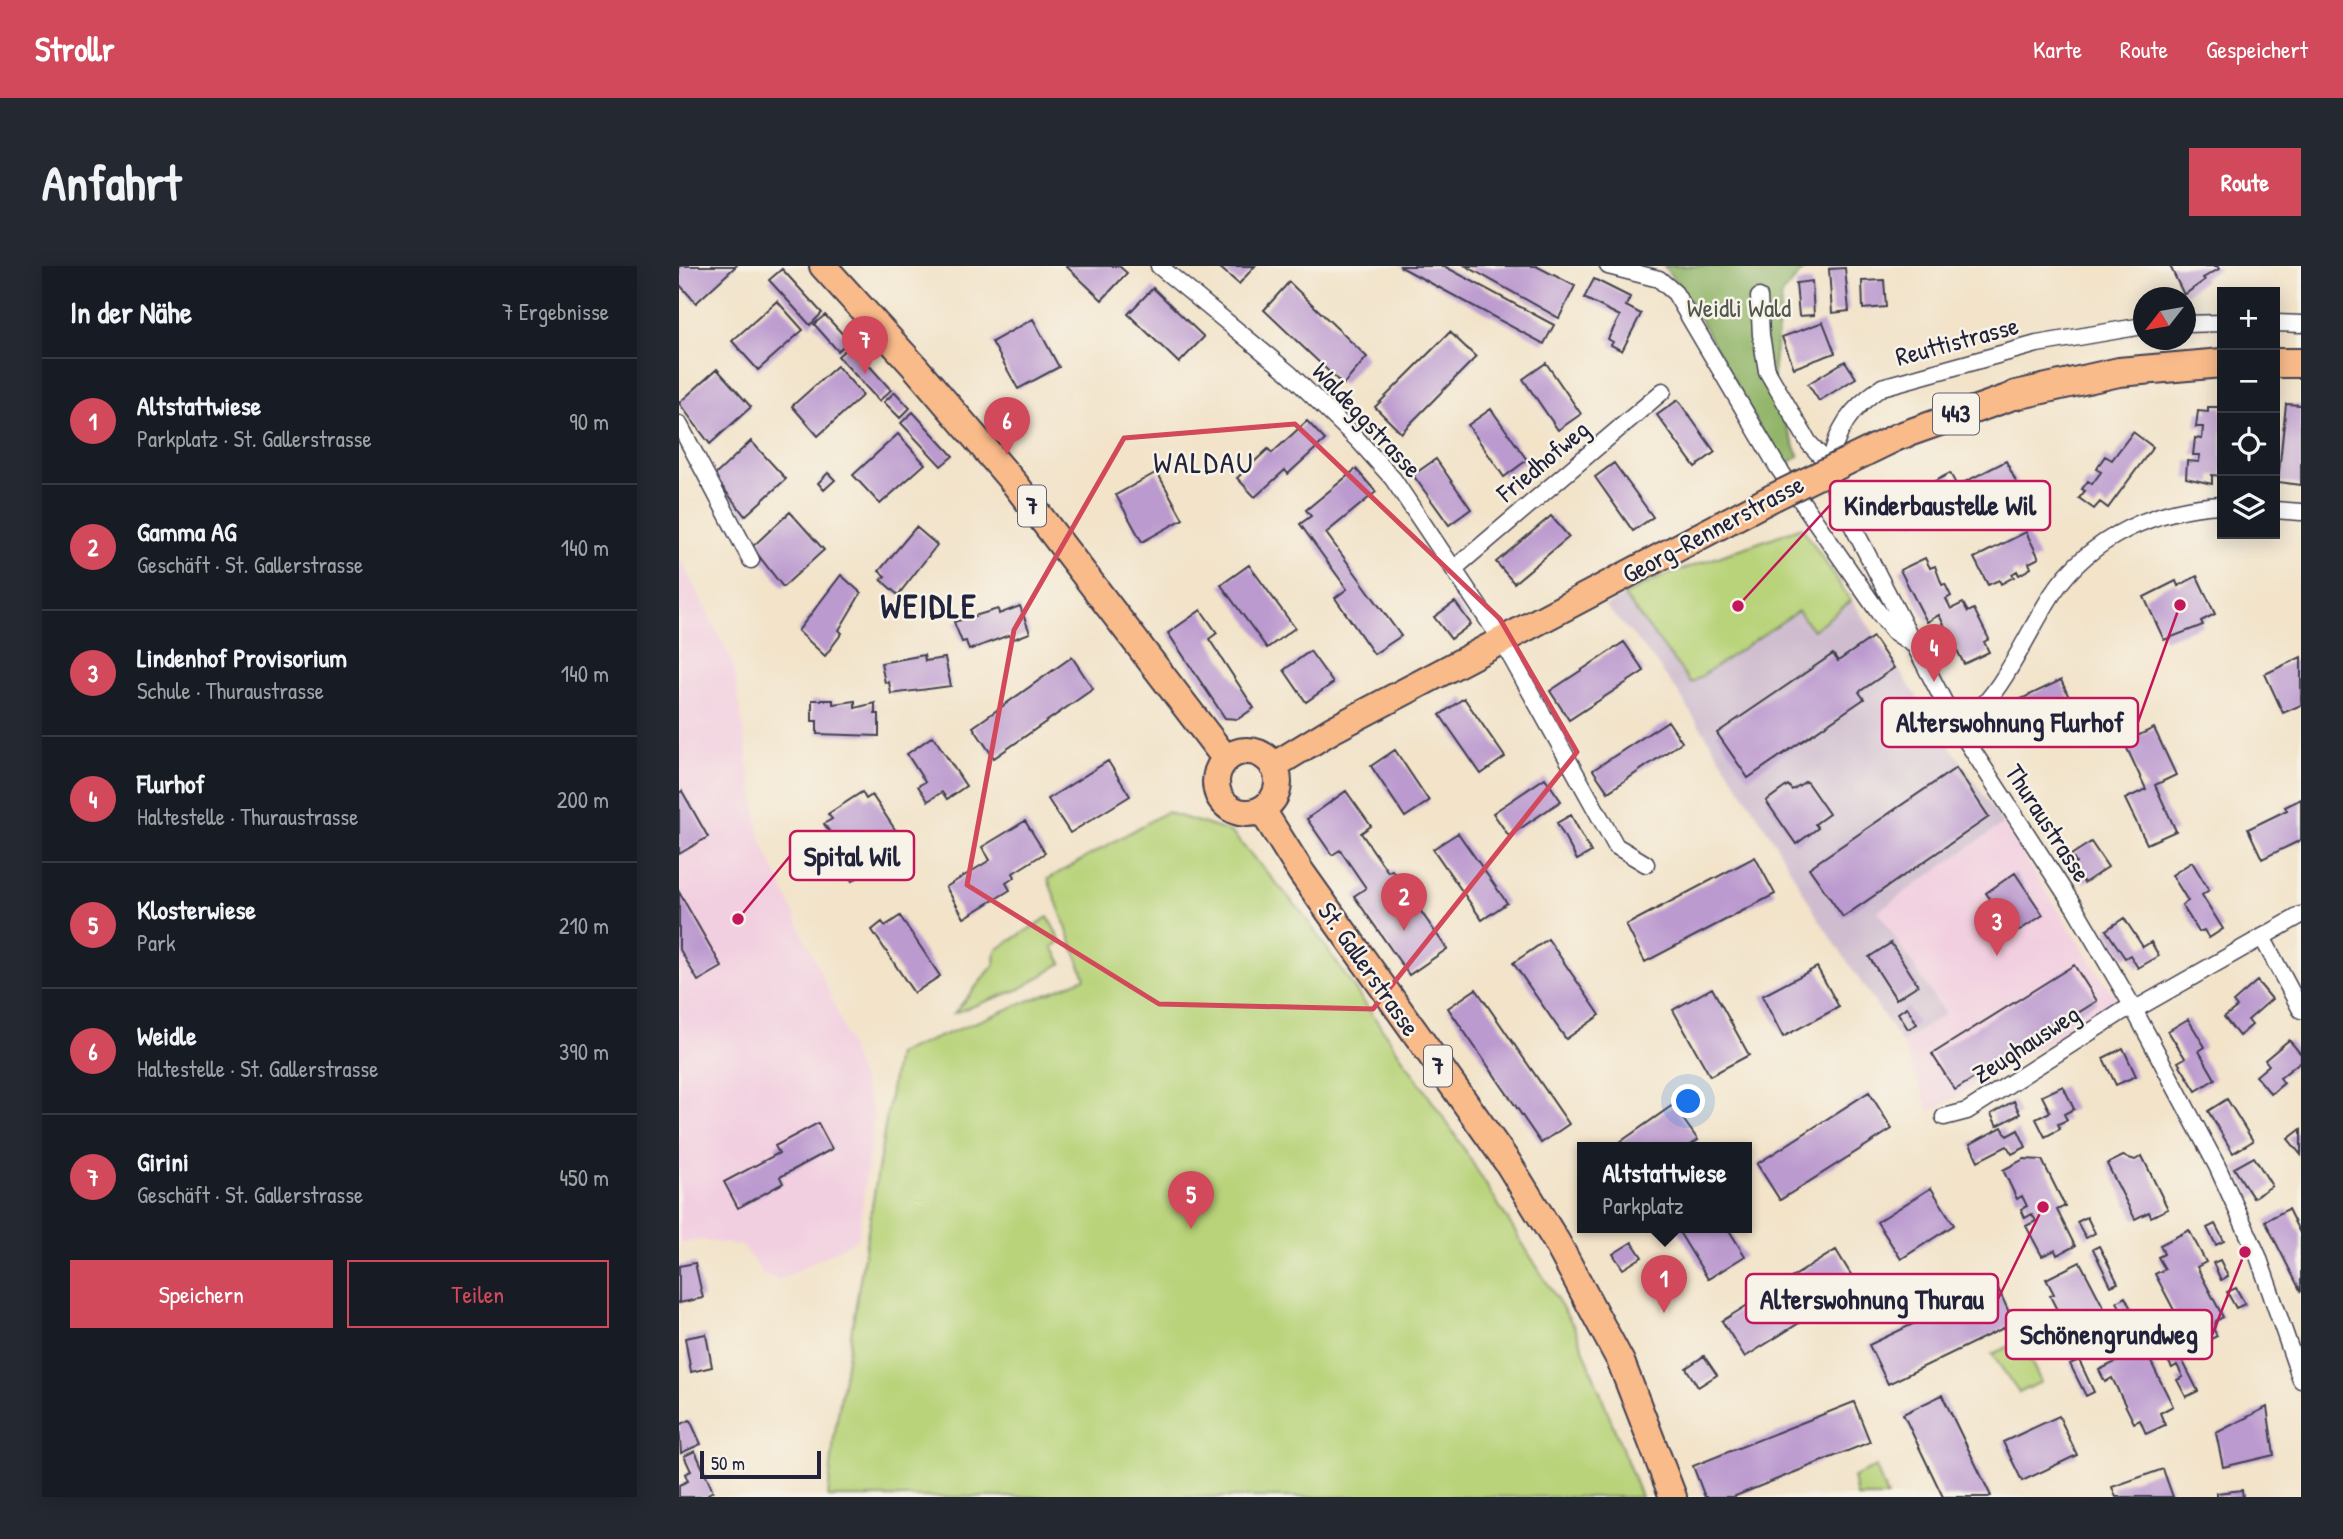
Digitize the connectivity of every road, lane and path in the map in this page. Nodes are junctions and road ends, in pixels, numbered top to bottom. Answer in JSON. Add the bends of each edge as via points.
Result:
{"nodes":[{"id":1,"x":823,"y":266,"type":"edge"},
{"id":2,"x":1159,"y":266,"type":"edge"},
{"id":3,"x":1608,"y":266,"type":"edge"},
{"id":4,"x":1759,"y":297,"type":"dead end"},
{"id":5,"x":2217,"y":323,"type":"edge"},
{"id":6,"x":2280,"y":323,"type":"edge"},
{"id":7,"x":2196,"y":324,"type":"edge"},
{"id":8,"x":2301,"y":324,"type":"edge"},
{"id":9,"x":2133,"y":328,"type":"edge"},
{"id":10,"x":2217,"y":363,"type":"edge"},
{"id":11,"x":2280,"y":363,"type":"edge"},
{"id":12,"x":2301,"y":363,"type":"edge"},
{"id":13,"x":1663,"y":391,"type":"dead end"},
{"id":14,"x":2016,"y":395,"type":"joint"},
{"id":15,"x":679,"y":424,"type":"edge"},
{"id":16,"x":1830,"y":466,"type":"junction"},
{"id":17,"x":2217,"y":506,"type":"edge"},
{"id":18,"x":2280,"y":510,"type":"edge"},
{"id":19,"x":2301,"y":512,"type":"edge"},
{"id":20,"x":751,"y":560,"type":"dead end"},
{"id":21,"x":1455,"y":568,"type":"junction"},
{"id":22,"x":1502,"y":641,"type":"junction"},
{"id":23,"x":1914,"y":645,"type":"junction"},
{"id":24,"x":1957,"y":725,"type":"junction"},
{"id":25,"x":1226,"y":759,"type":"junction"},
{"id":26,"x":1273,"y":765,"type":"junction"},
{"id":27,"x":1262,"y":810,"type":"junction"},
{"id":28,"x":1646,"y":864,"type":"dead end"},
{"id":29,"x":2301,"y":915,"type":"edge"},
{"id":30,"x":2262,"y":937,"type":"junction"},
{"id":31,"x":2133,"y":1008,"type":"junction"},
{"id":32,"x":2301,"y":1010,"type":"edge"},
{"id":33,"x":1944,"y":1117,"type":"dead end"},
{"id":34,"x":2301,"y":1380,"type":"edge"},
{"id":35,"x":1673,"y":1497,"type":"edge"}],
"edges":[{"from":1,"to":25,"type":"main road","number":"7","via":[[1015,484]]},
{"from":2,"to":21,"type":"street","name":"Waldeggstrasse","via":[[1290,374],[1358,440],[1393,479]]},
{"from":3,"to":23,"type":"street","via":[[1659,279],[1675,293],[1777,466],[1878,613]]},
{"from":4,"to":16,"type":"street","name":"Thuraustrasse","via":[[1767,371],[1809,443]]},
{"from":5,"to":7,"type":"street"},
{"from":6,"to":8,"type":"street"},
{"from":9,"to":16,"type":"street","name":"Reuttistrasse","via":[[2037,344],[1882,387],[1845,419]]},
{"from":10,"to":14,"type":"highway","name":"Georg-Rennerstrasse","number":"443","via":[[2119,372]]},
{"from":11,"to":12,"type":"highway"},
{"from":13,"to":21,"type":"street","name":"Friedhofweg"},
{"from":14,"to":22,"type":"main road","name":"Georg-Rennerstrasse","number":"443","bridge":true,"via":[[1897,438],[1774,497]]},
{"from":15,"to":20,"type":"street"},
{"from":16,"to":23,"type":"street","name":"Thuraustrasse","via":[[1836,494]]},
{"from":17,"to":24,"type":"street","via":[[2151,518],[2089,553],[2054,591],[1983,705]]},
{"from":18,"to":19,"type":"street"},
{"from":21,"to":22,"type":"street","name":"Waldeggstrasse"},
{"from":22,"to":26,"type":"main road","name":"Georg-Rennerstrasse"},
{"from":22,"to":28,"type":"street","name":"Waldeggstrasse","via":[[1616,846]]},
{"from":23,"to":24,"type":"street","name":"Thuraustrasse"},
{"from":24,"to":31,"type":"street","name":"Thuraustrasse","via":[[2075,908]]},
{"from":25,"to":26,"type":"main road","via":[[1246,751],[1266,757]]},
{"from":25,"to":27,"type":"main road","via":[[1215,779],[1221,801],[1240,813]]},
{"from":26,"to":27,"type":"main road","via":[[1277,791]]},
{"from":27,"to":35,"type":"main road","name":"St. Gallerstrasse","number":"7","via":[[1556,1241],[1621,1362]]},
{"from":29,"to":30,"type":"street","name":"Zeughausweg"},
{"from":30,"to":31,"type":"street","name":"Zeughausweg"},
{"from":30,"to":32,"type":"street"},
{"from":31,"to":33,"type":"street","name":"Zeughausweg","via":[[1967,1111]]},
{"from":31,"to":34,"type":"street","name":"Thuraustrasse","via":[[2248,1231]]}]}
